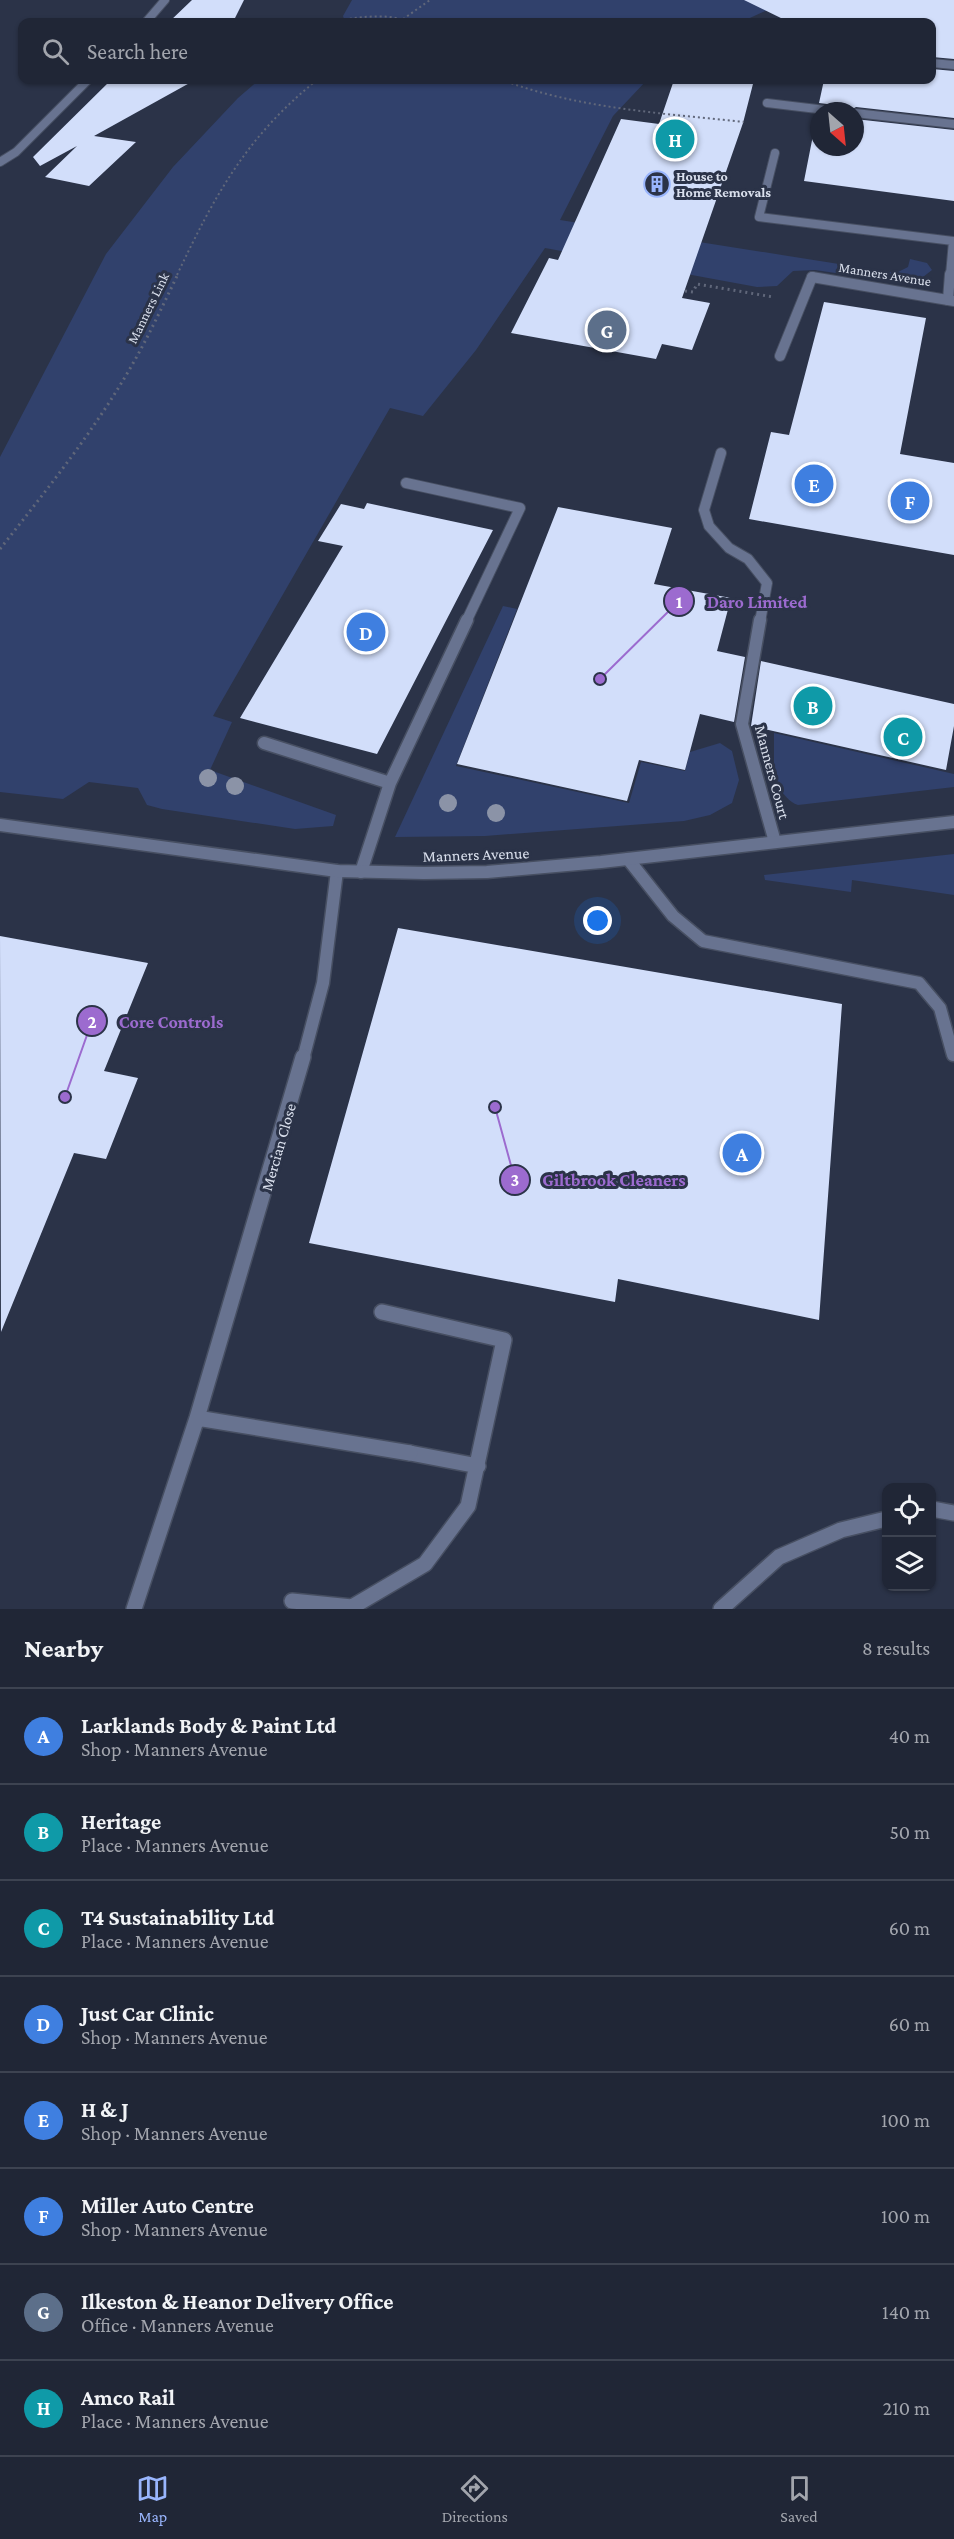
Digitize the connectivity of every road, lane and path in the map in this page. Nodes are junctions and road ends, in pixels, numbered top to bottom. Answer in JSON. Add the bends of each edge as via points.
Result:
{"nodes":[{"id":1,"x":165,"y":0,"type":"edge"},
{"id":2,"x":430,"y":0,"type":"edge"},
{"id":3,"x":149,"y":18,"type":"edge"},
{"id":4,"x":358,"y":18,"type":"edge"},
{"id":5,"x":394,"y":18,"type":"edge"},
{"id":6,"x":405,"y":18,"type":"edge"},
{"id":7,"x":936,"y":63,"type":"edge"},
{"id":8,"x":954,"y":65,"type":"edge"},
{"id":9,"x":84,"y":84,"type":"edge"},
{"id":10,"x":311,"y":84,"type":"edge"},
{"id":11,"x":513,"y":84,"type":"edge"},
{"id":12,"x":767,"y":103,"type":"dead end"},
{"id":13,"x":810,"y":108,"type":"edge"},
{"id":14,"x":864,"y":114,"type":"edge"},
{"id":15,"x":750,"y":122,"type":"dead end"},
{"id":16,"x":954,"y":124,"type":"edge"},
{"id":17,"x":775,"y":153,"type":"dead end"},
{"id":18,"x":0,"y":162,"type":"edge"},
{"id":19,"x":812,"y":277,"type":"junction"},
{"id":20,"x":685,"y":291,"type":"dead end"},
{"id":21,"x":951,"y":300,"type":"edge"},
{"id":22,"x":780,"y":356,"type":"dead end"},
{"id":23,"x":721,"y":453,"type":"dead end"},
{"id":24,"x":406,"y":483,"type":"dead end"},
{"id":25,"x":0,"y":549,"type":"edge"},
{"id":26,"x":264,"y":743,"type":"dead end"},
{"id":27,"x":390,"y":783,"type":"junction"},
{"id":28,"x":954,"y":822,"type":"edge"},
{"id":29,"x":0,"y":825,"type":"edge"},
{"id":30,"x":775,"y":842,"type":"junction"},
{"id":31,"x":628,"y":859,"type":"junction"},
{"id":32,"x":337,"y":871,"type":"junction"},
{"id":33,"x":361,"y":872,"type":"junction"},
{"id":34,"x":953,"y":1055,"type":"edge"},
{"id":35,"x":382,"y":1312,"type":"dead end"},
{"id":36,"x":197,"y":1418,"type":"junction"},
{"id":37,"x":478,"y":1466,"type":"junction"},
{"id":38,"x":936,"y":1510,"type":"edge"},
{"id":39,"x":954,"y":1513,"type":"edge"},
{"id":40,"x":882,"y":1520,"type":"edge"},
{"id":41,"x":292,"y":1601,"type":"dead end"},
{"id":42,"x":134,"y":1609,"type":"edge"},
{"id":43,"x":720,"y":1609,"type":"edge"}],
"edges":[{"from":1,"to":3,"type":"street"},
{"from":2,"to":6,"type":"path"},
{"from":4,"to":5,"type":"path"},
{"from":7,"to":8,"type":"street"},
{"from":9,"to":18,"type":"street"},
{"from":10,"to":25,"type":"path","name":"Manners Link","via":[[246,149],[213,203],[143,344],[93,428]]},
{"from":11,"to":15,"type":"path","via":[[543,95],[622,108]]},
{"from":12,"to":13,"type":"street"},
{"from":14,"to":16,"type":"street"},
{"from":17,"to":21,"type":"street","via":[[759,217],[953,241]]},
{"from":19,"to":20,"type":"path","via":[[788,289],[784,300],[697,284],[693,292]]},
{"from":19,"to":21,"type":"street","name":"Manners Avenue"},
{"from":19,"to":22,"type":"street"},
{"from":23,"to":30,"type":"street","name":"Manners Court","via":[[704,510],[710,526],[729,548],[748,559],[766,583],[742,723]]},
{"from":24,"to":27,"type":"street","via":[[520,508]]},
{"from":26,"to":27,"type":"street"},
{"from":27,"to":33,"type":"street"},
{"from":28,"to":30,"type":"street","name":"Manners Avenue"},
{"from":29,"to":32,"type":"street","name":"Manners Avenue"},
{"from":30,"to":31,"type":"street","name":"Manners Avenue"},
{"from":31,"to":33,"type":"street","name":"Manners Avenue","via":[[487,872]]},
{"from":31,"to":34,"type":"street","via":[[673,916],[703,941],[919,983],[945,1014]]},
{"from":32,"to":33,"type":"street","name":"Manners Avenue"},
{"from":32,"to":36,"type":"street","name":"Mercian Close","via":[[320,994]]},
{"from":35,"to":37,"type":"street","via":[[504,1340]]},
{"from":36,"to":37,"type":"street"},
{"from":36,"to":42,"type":"street","name":"Mercian Close"},
{"from":37,"to":41,"type":"street","via":[[468,1506],[425,1564],[352,1607]]},
{"from":38,"to":39,"type":"street"},
{"from":40,"to":43,"type":"street","via":[[841,1530],[779,1557]]}]}
